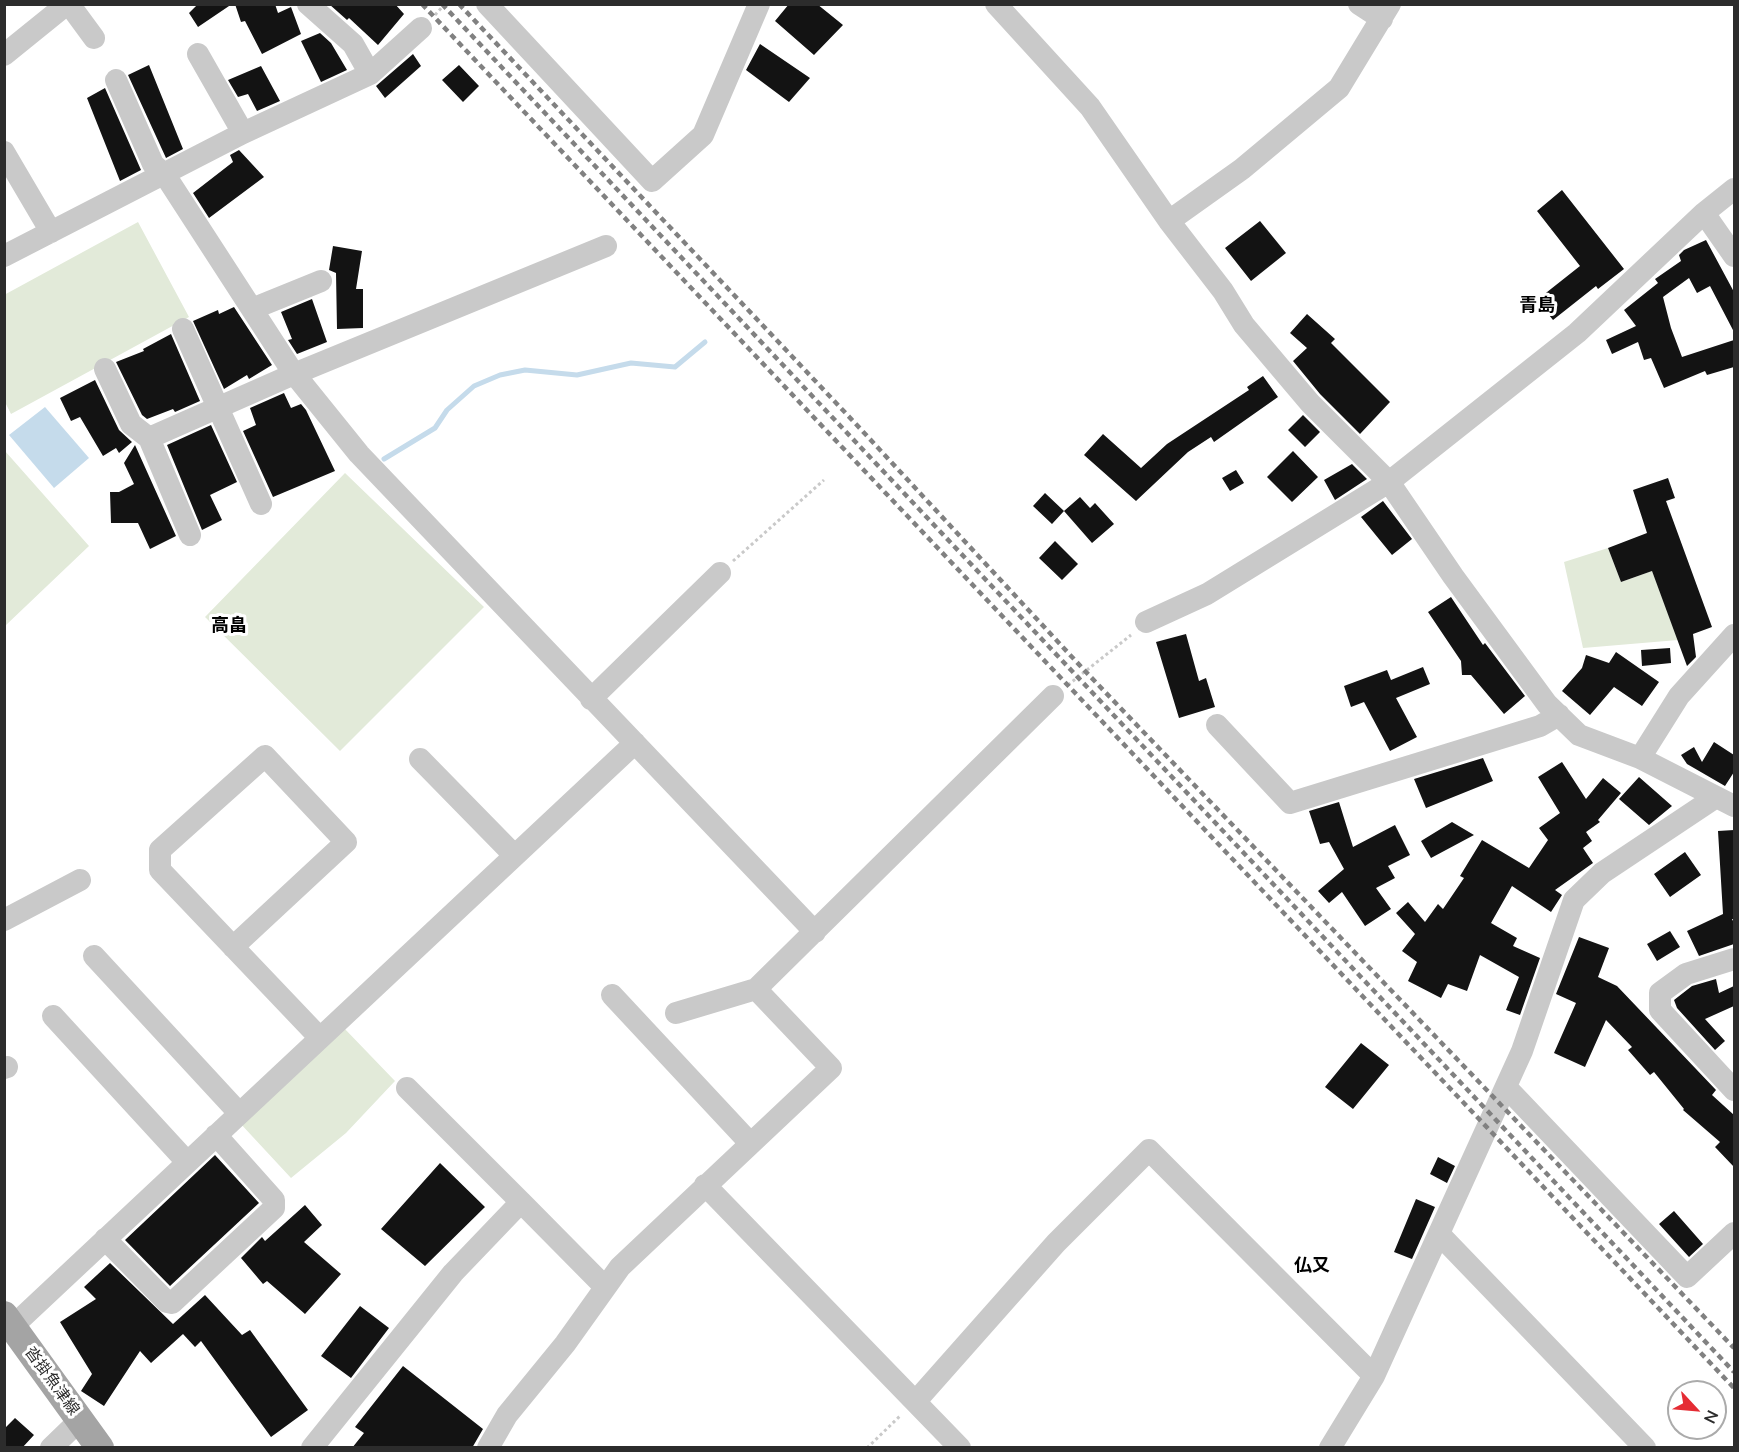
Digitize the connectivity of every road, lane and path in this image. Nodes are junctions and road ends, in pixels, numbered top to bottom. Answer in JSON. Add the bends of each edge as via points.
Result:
{"nodes":[{"id":1,"x":68,"y":4,"type":"edge"},
{"id":2,"x":308,"y":4,"type":"edge"},
{"id":3,"x":487,"y":4,"type":"edge"},
{"id":4,"x":759,"y":4,"type":"edge"},
{"id":5,"x":996,"y":4,"type":"edge"},
{"id":6,"x":1359,"y":4,"type":"edge"},
{"id":7,"x":1386,"y":12,"type":"edge"},
{"id":8,"x":421,"y":28,"type":"dead end"},
{"id":9,"x":94,"y":38,"type":"dead end"},
{"id":10,"x":198,"y":54,"type":"dead end"},
{"id":11,"x":4,"y":55,"type":"edge"},
{"id":12,"x":370,"y":74,"type":"junction"},
{"id":13,"x":116,"y":80,"type":"dead end"},
{"id":14,"x":243,"y":133,"type":"junction"},
{"id":15,"x":4,"y":152,"type":"edge"},
{"id":16,"x":165,"y":176,"type":"junction"},
{"id":17,"x":1734,"y":189,"type":"edge"},
{"id":18,"x":1704,"y":213,"type":"junction"},
{"id":19,"x":1169,"y":221,"type":"junction"},
{"id":20,"x":51,"y":232,"type":"junction"},
{"id":21,"x":606,"y":246,"type":"dead end"},
{"id":22,"x":4,"y":256,"type":"edge"},
{"id":23,"x":1734,"y":256,"type":"edge"},
{"id":24,"x":321,"y":281,"type":"dead end"},
{"id":25,"x":252,"y":309,"type":"junction"},
{"id":26,"x":183,"y":329,"type":"dead end"},
{"id":27,"x":105,"y":369,"type":"dead end"},
{"id":28,"x":294,"y":374,"type":"junction"},
{"id":29,"x":218,"y":408,"type":"junction"},
{"id":30,"x":149,"y":438,"type":"junction"},
{"id":31,"x":824,"y":480,"type":"dead end"},
{"id":32,"x":1389,"y":482,"type":"junction"},
{"id":33,"x":261,"y":504,"type":"dead end"},
{"id":34,"x":190,"y":536,"type":"dead end"},
{"id":35,"x":720,"y":573,"type":"joint"},
{"id":36,"x":1146,"y":622,"type":"joint"},
{"id":37,"x":1734,"y":635,"type":"edge"},
{"id":38,"x":1053,"y":696,"type":"joint"},
{"id":39,"x":591,"y":699,"type":"junction"},
{"id":40,"x":1559,"y":715,"type":"junction"},
{"id":41,"x":1217,"y":725,"type":"dead end"},
{"id":42,"x":635,"y":743,"type":"junction"},
{"id":43,"x":1640,"y":758,"type":"junction"},
{"id":44,"x":420,"y":759,"type":"dead end"},
{"id":45,"x":1725,"y":801,"type":"edge"},
{"id":46,"x":514,"y":855,"type":"junction"},
{"id":47,"x":80,"y":880,"type":"dead end"},
{"id":48,"x":4,"y":920,"type":"edge"},
{"id":49,"x":815,"y":932,"type":"junction"},
{"id":50,"x":233,"y":947,"type":"junction"},
{"id":51,"x":94,"y":956,"type":"dead end"},
{"id":52,"x":1734,"y":960,"type":"edge"},
{"id":53,"x":756,"y":989,"type":"junction"},
{"id":54,"x":612,"y":995,"type":"dead end"},
{"id":55,"x":676,"y":1013,"type":"dead end"},
{"id":56,"x":52,"y":1016,"type":"dead end"},
{"id":57,"x":319,"y":1037,"type":"junction"},
{"id":58,"x":1506,"y":1087,"type":"junction"},
{"id":59,"x":407,"y":1088,"type":"dead end"},
{"id":60,"x":1734,"y":1090,"type":"edge"},
{"id":61,"x":239,"y":1113,"type":"junction"},
{"id":62,"x":216,"y":1135,"type":"junction"},
{"id":63,"x":750,"y":1143,"type":"junction"},
{"id":64,"x":187,"y":1162,"type":"junction"},
{"id":65,"x":705,"y":1185,"type":"junction"},
{"id":66,"x":521,"y":1203,"type":"junction"},
{"id":67,"x":1734,"y":1233,"type":"edge"},
{"id":68,"x":1440,"y":1234,"type":"junction"},
{"id":69,"x":105,"y":1239,"type":"junction"},
{"id":70,"x":606,"y":1287,"type":"junction"},
{"id":71,"x":9,"y":1321,"type":"edge"},
{"id":72,"x":1374,"y":1376,"type":"junction"},
{"id":73,"x":916,"y":1401,"type":"junction"},
{"id":74,"x":80,"y":1420,"type":"junction"},
{"id":75,"x":51,"y":1448,"type":"edge"},
{"id":76,"x":100,"y":1448,"type":"edge"},
{"id":77,"x":312,"y":1448,"type":"edge"},
{"id":78,"x":488,"y":1448,"type":"edge"},
{"id":79,"x":867,"y":1448,"type":"edge"},
{"id":80,"x":960,"y":1448,"type":"edge"},
{"id":81,"x":1330,"y":1448,"type":"edge"},
{"id":82,"x":1644,"y":1448,"type":"edge"}],
"edges":[{"from":1,"to":9,"type":"street"},
{"from":1,"to":11,"type":"street"},
{"from":2,"to":12,"type":"street","via":[[353,44]]},
{"from":3,"to":4,"type":"street","via":[[652,181],[703,135]]},
{"from":5,"to":19,"type":"street","via":[[1090,107]]},
{"from":6,"to":7,"type":"street"},
{"from":7,"to":19,"type":"street","via":[[1339,88],[1242,169]]},
{"from":8,"to":12,"type":"street"},
{"from":10,"to":14,"type":"street"},
{"from":12,"to":14,"type":"street"},
{"from":13,"to":16,"type":"street","via":[[153,164]]},
{"from":14,"to":16,"type":"street"},
{"from":15,"to":20,"type":"street"},
{"from":16,"to":20,"type":"street"},
{"from":16,"to":25,"type":"street"},
{"from":17,"to":18,"type":"street"},
{"from":18,"to":23,"type":"street"},
{"from":18,"to":32,"type":"street","via":[[1577,333]]},
{"from":19,"to":32,"type":"street","via":[[1244,325],[1310,403]]},
{"from":20,"to":22,"type":"street"},
{"from":21,"to":28,"type":"street"},
{"from":24,"to":25,"type":"street"},
{"from":25,"to":28,"type":"street"},
{"from":26,"to":29,"type":"street"},
{"from":27,"to":30,"type":"street","via":[[131,424]]},
{"from":28,"to":29,"type":"street"},
{"from":28,"to":39,"type":"street","via":[[359,454]]},
{"from":29,"to":30,"type":"street"},
{"from":29,"to":33,"type":"street"},
{"from":30,"to":34,"type":"street"},
{"from":31,"to":35,"type":"path"},
{"from":32,"to":36,"type":"street","via":[[1207,594]]},
{"from":32,"to":40,"type":"street","via":[[1453,576]]},
{"from":35,"to":39,"type":"street"},
{"from":36,"to":38,"type":"path"},
{"from":37,"to":43,"type":"street","via":[[1679,696]]},
{"from":38,"to":49,"type":"street"},
{"from":39,"to":42,"type":"street"},
{"from":40,"to":41,"type":"street","via":[[1540,726],[1290,803]]},
{"from":40,"to":43,"type":"street","via":[[1579,735]]},
{"from":42,"to":46,"type":"street"},
{"from":42,"to":49,"type":"street"},
{"from":43,"to":45,"type":"street"},
{"from":44,"to":46,"type":"street"},
{"from":45,"to":58,"type":"street","via":[[1602,873],[1574,900]]},
{"from":46,"to":57,"type":"street"},
{"from":47,"to":48,"type":"street"},
{"from":49,"to":53,"type":"street"},
{"from":50,"to":50,"type":"street","via":[[160,870],[160,850],[265,756],[346,842]]},
{"from":50,"to":57,"type":"street"},
{"from":51,"to":61,"type":"street"},
{"from":52,"to":60,"type":"street","via":[[1686,974],[1660,993],[1660,1010]]},
{"from":53,"to":55,"type":"street"},
{"from":53,"to":63,"type":"street","via":[[831,1068]]},
{"from":54,"to":63,"type":"street"},
{"from":56,"to":64,"type":"street"},
{"from":57,"to":61,"type":"street"},
{"from":58,"to":67,"type":"street","via":[[1687,1277]]},
{"from":58,"to":68,"type":"street"},
{"from":59,"to":66,"type":"street"},
{"from":61,"to":62,"type":"street"},
{"from":62,"to":64,"type":"street"},
{"from":62,"to":69,"type":"street","via":[[274,1200],[274,1208],[172,1303]]},
{"from":63,"to":65,"type":"street"},
{"from":64,"to":69,"type":"street"},
{"from":65,"to":70,"type":"street","via":[[620,1268]]},
{"from":65,"to":73,"type":"street"},
{"from":66,"to":70,"type":"street"},
{"from":66,"to":77,"type":"street","via":[[453,1273]]},
{"from":68,"to":72,"type":"street"},
{"from":68,"to":82,"type":"street"},
{"from":69,"to":71,"type":"street"},
{"from":70,"to":78,"type":"street","via":[[507,1415]]},
{"from":71,"to":74,"type":"main road","name":"沓掛魚津線"},
{"from":72,"to":73,"type":"street","via":[[1149,1150],[1056,1243]]},
{"from":72,"to":81,"type":"street"},
{"from":73,"to":79,"type":"path"},
{"from":73,"to":80,"type":"street"},
{"from":74,"to":75,"type":"street"},
{"from":74,"to":76,"type":"main road","name":"沓掛魚津線"}]}
